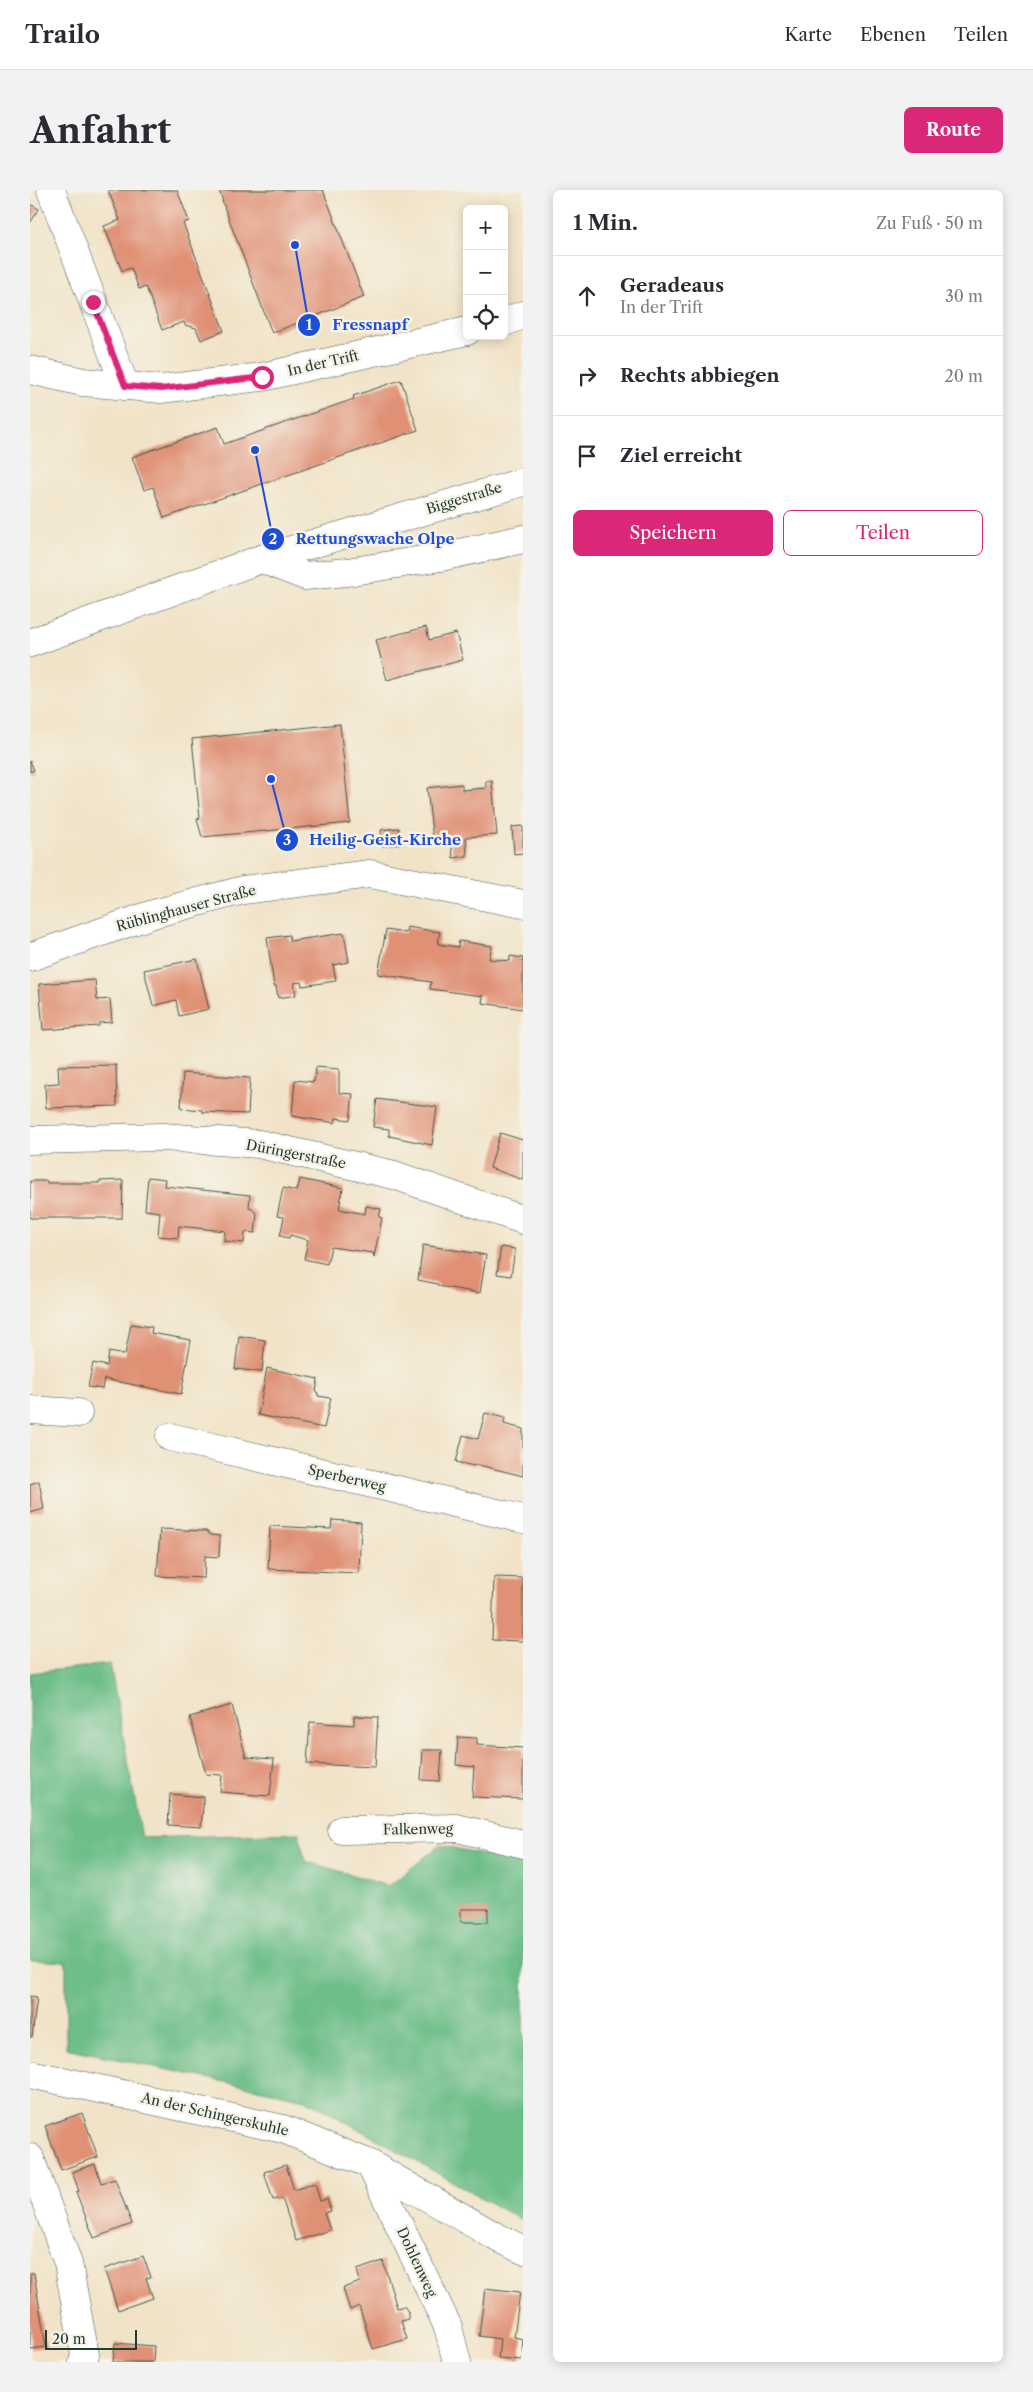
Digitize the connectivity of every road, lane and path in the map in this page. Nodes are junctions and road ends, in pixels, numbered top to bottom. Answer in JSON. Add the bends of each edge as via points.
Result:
{"nodes":[{"id":1,"x":51,"y":190,"type":"edge"},
{"id":2,"x":523,"y":316,"type":"edge"},
{"id":3,"x":508,"y":321,"type":"edge"},
{"id":4,"x":463,"y":332,"type":"edge"},
{"id":5,"x":30,"y":370,"type":"edge"},
{"id":6,"x":125,"y":386,"type":"junction"},
{"id":7,"x":523,"y":482,"type":"edge"},
{"id":8,"x":523,"y":539,"type":"edge"},
{"id":9,"x":261,"y":559,"type":"junction"},
{"id":10,"x":30,"y":643,"type":"edge"},
{"id":11,"x":523,"y":904,"type":"edge"},
{"id":12,"x":30,"y":957,"type":"edge"},
{"id":13,"x":30,"y":1140,"type":"edge"},
{"id":14,"x":523,"y":1220,"type":"edge"},
{"id":15,"x":30,"y":1410,"type":"edge"},
{"id":16,"x":78,"y":1413,"type":"dead end"},
{"id":17,"x":170,"y":1436,"type":"dead end"},
{"id":18,"x":523,"y":1519,"type":"edge"},
{"id":19,"x":342,"y":1830,"type":"dead end"},
{"id":20,"x":523,"y":1844,"type":"edge"},
{"id":21,"x":30,"y":2074,"type":"edge"},
{"id":22,"x":30,"y":2158,"type":"edge"},
{"id":23,"x":370,"y":2164,"type":"junction"},
{"id":24,"x":523,"y":2250,"type":"edge"},
{"id":25,"x":83,"y":2362,"type":"edge"},
{"id":26,"x":457,"y":2362,"type":"edge"}],
"edges":[{"from":1,"to":6,"type":"street"},
{"from":2,"to":3,"type":"street"},
{"from":4,"to":6,"type":"street","name":"In der Trift","via":[[262,377],[161,389]]},
{"from":5,"to":6,"type":"street","name":"In der Trift","via":[[83,382]]},
{"from":7,"to":9,"type":"street","name":"Biggestraße"},
{"from":8,"to":9,"type":"street","via":[[441,557],[305,576]]},
{"from":9,"to":10,"type":"street","name":"Biggestraße"},
{"from":11,"to":12,"type":"street","name":"Rüblinghauser Straße","via":[[370,874],[243,890],[153,914]]},
{"from":13,"to":14,"type":"street","name":"Düringerstraße","via":[[163,1137],[259,1144],[394,1175]]},
{"from":15,"to":16,"type":"street"},
{"from":17,"to":18,"type":"street","name":"Sperberweg"},
{"from":19,"to":20,"type":"street","name":"Falkenweg","via":[[457,1828]]},
{"from":21,"to":23,"type":"street","name":"An der Schingerskuhle","via":[[284,2128]]},
{"from":22,"to":25,"type":"street","via":[[68,2263],[85,2355]]},
{"from":23,"to":24,"type":"street","name":"An der Schingerskuhle"},
{"from":23,"to":26,"type":"street","name":"Dohlenweg","via":[[448,2327]]}]}
